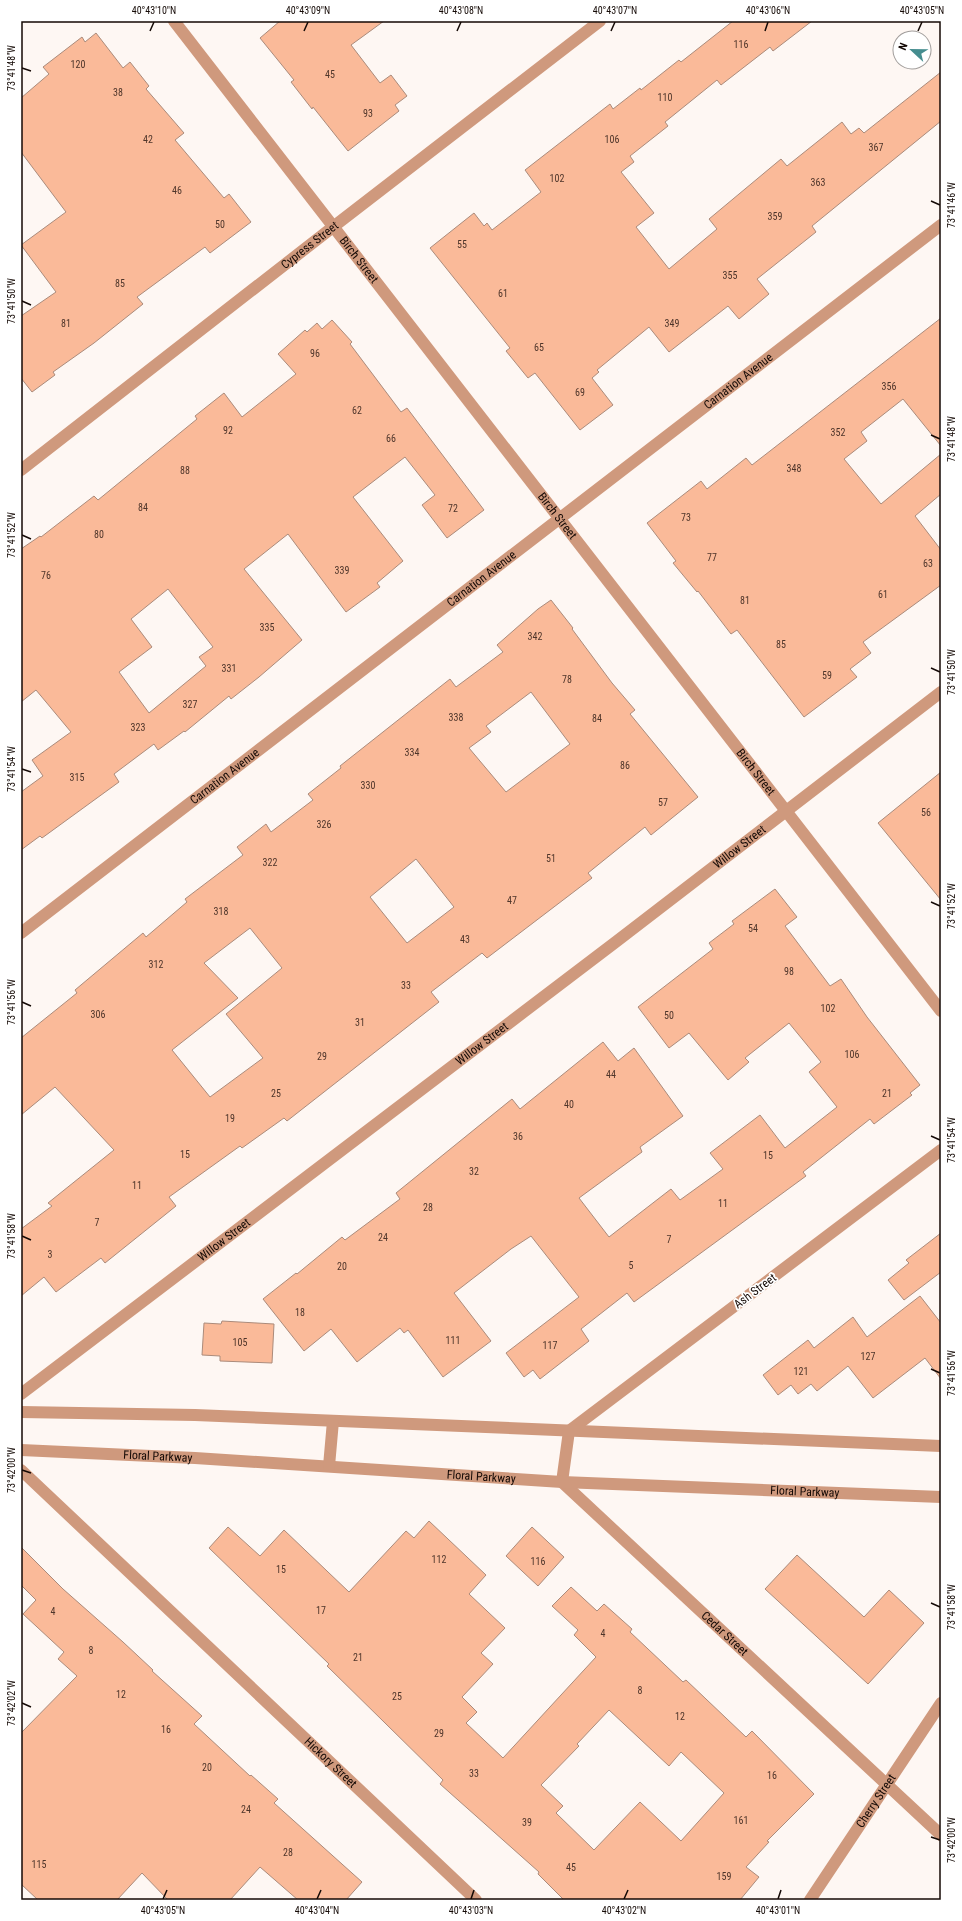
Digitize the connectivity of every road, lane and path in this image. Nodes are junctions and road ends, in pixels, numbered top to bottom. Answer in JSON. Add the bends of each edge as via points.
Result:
{"nodes":[{"id":1,"x":174,"y":21,"type":"edge"},
{"id":2,"x":600,"y":21,"type":"edge"},
{"id":3,"x":941,"y":225,"type":"edge"},
{"id":4,"x":333,"y":226,"type":"junction"},
{"id":5,"x":21,"y":470,"type":"edge"},
{"id":6,"x":560,"y":519,"type":"junction"},
{"id":7,"x":941,"y":692,"type":"edge"},
{"id":8,"x":786,"y":811,"type":"junction"},
{"id":9,"x":21,"y":933,"type":"edge"},
{"id":10,"x":941,"y":1011,"type":"edge"},
{"id":11,"x":941,"y":1150,"type":"edge"},
{"id":12,"x":21,"y":1394,"type":"edge"},
{"id":13,"x":21,"y":1412,"type":"edge"},
{"id":14,"x":333,"y":1421,"type":"junction"},
{"id":15,"x":569,"y":1431,"type":"junction"},
{"id":16,"x":941,"y":1446,"type":"edge"},
{"id":17,"x":21,"y":1450,"type":"edge"},
{"id":18,"x":329,"y":1466,"type":"junction"},
{"id":19,"x":21,"y":1470,"type":"edge"},
{"id":20,"x":562,"y":1482,"type":"junction"},
{"id":21,"x":941,"y":1497,"type":"edge"},
{"id":22,"x":941,"y":1703,"type":"edge"},
{"id":23,"x":887,"y":1784,"type":"junction"},
{"id":24,"x":941,"y":1835,"type":"edge"},
{"id":25,"x":476,"y":1900,"type":"edge"},
{"id":26,"x":810,"y":1900,"type":"edge"}],
"edges":[{"from":1,"to":4,"type":"street","name":"Birch Street"},
{"from":2,"to":4,"type":"street","name":"Cypress Street"},
{"from":3,"to":6,"type":"street","name":"Carnation Avenue"},
{"from":4,"to":5,"type":"street","name":"Cypress Street"},
{"from":4,"to":6,"type":"street","name":"Birch Street"},
{"from":6,"to":8,"type":"street","name":"Birch Street"},
{"from":6,"to":9,"type":"street","name":"Carnation Avenue"},
{"from":7,"to":8,"type":"street","name":"Willow Street"},
{"from":8,"to":10,"type":"street","name":"Birch Street"},
{"from":8,"to":12,"type":"street","name":"Willow Street"},
{"from":11,"to":15,"type":"street","name":"Ash Street"},
{"from":13,"to":14,"type":"street","via":[[195,1415]]},
{"from":14,"to":15,"type":"street"},
{"from":14,"to":18,"type":"street"},
{"from":15,"to":16,"type":"street"},
{"from":15,"to":20,"type":"street"},
{"from":17,"to":18,"type":"street","name":"Floral Parkway"},
{"from":18,"to":20,"type":"street","name":"Floral Parkway"},
{"from":19,"to":25,"type":"street","name":"Hickory Street"},
{"from":20,"to":21,"type":"street","name":"Floral Parkway"},
{"from":20,"to":23,"type":"street","name":"Cedar Street"},
{"from":22,"to":23,"type":"street","name":"Cherry Street"},
{"from":23,"to":24,"type":"street","name":"Cedar Street"},
{"from":23,"to":26,"type":"street","name":"Cherry Street"}]}
